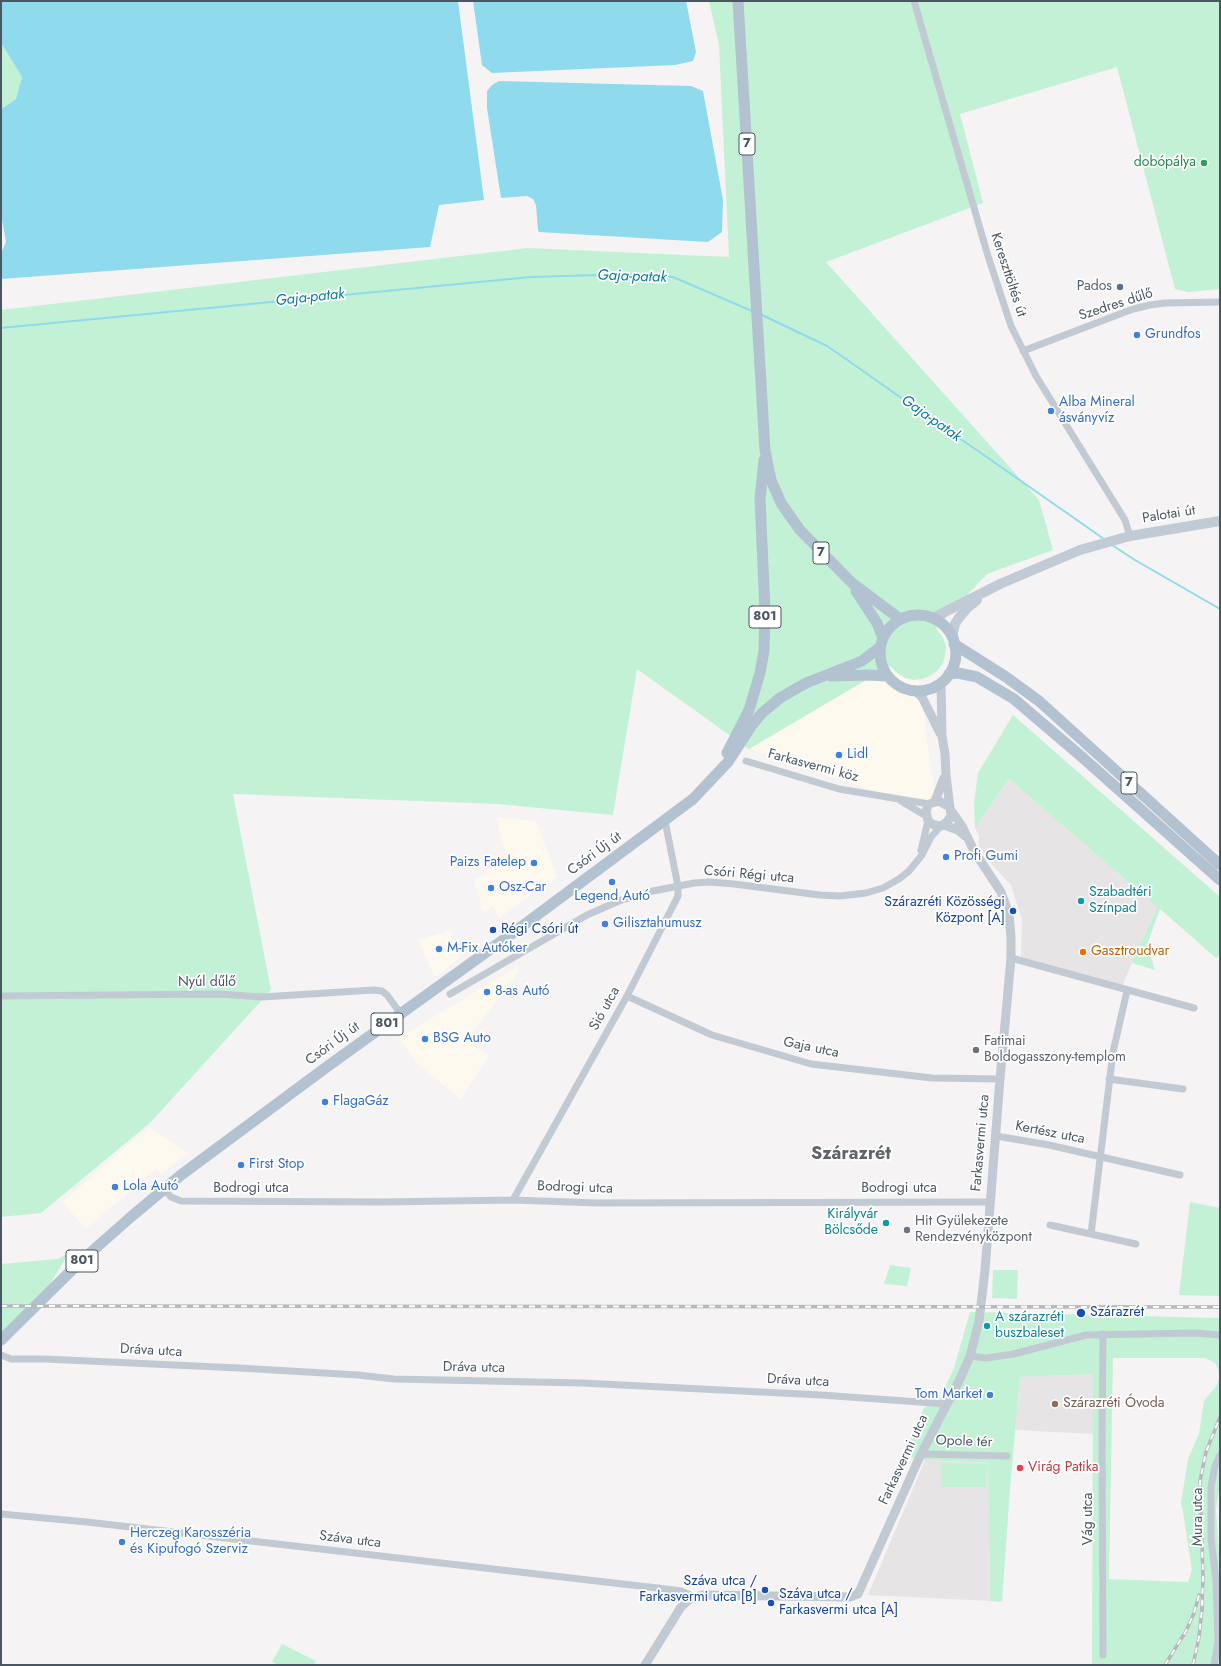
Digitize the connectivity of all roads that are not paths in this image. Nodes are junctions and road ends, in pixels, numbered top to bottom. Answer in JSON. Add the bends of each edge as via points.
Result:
{"nodes":[{"id":1,"x":738,"y":1,"type":"edge"},
{"id":2,"x":914,"y":1,"type":"edge"},
{"id":3,"x":1220,"y":302,"type":"edge"},
{"id":4,"x":1023,"y":351,"type":"junction"},
{"id":5,"x":765,"y":450,"type":"junction"},
{"id":6,"x":1220,"y":521,"type":"edge"},
{"id":7,"x":1127,"y":536,"type":"junction"},
{"id":8,"x":852,"y":583,"type":"junction"},
{"id":9,"x":1000,"y":584,"type":"junction"},
{"id":10,"x":933,"y":618,"type":"junction"},
{"id":11,"x":900,"y":619,"type":"junction"},
{"id":12,"x":953,"y":640,"type":"junction"},
{"id":13,"x":881,"y":642,"type":"junction"},
{"id":14,"x":949,"y":674,"type":"junction"},
{"id":15,"x":824,"y":676,"type":"junction"},
{"id":16,"x":887,"y":676,"type":"junction"},
{"id":17,"x":941,"y":683,"type":"junction"},
{"id":18,"x":914,"y":690,"type":"junction"},
{"id":19,"x":942,"y":736,"type":"junction"},
{"id":20,"x":746,"y":761,"type":"dead end"},
{"id":21,"x":946,"y":775,"type":"junction"},
{"id":22,"x":716,"y":776,"type":"junction"},
{"id":23,"x":897,"y":799,"type":"junction"},
{"id":24,"x":932,"y":803,"type":"junction"},
{"id":25,"x":949,"y":807,"type":"junction"},
{"id":26,"x":927,"y":818,"type":"junction"},
{"id":27,"x":665,"y":821,"type":"junction"},
{"id":28,"x":943,"y":825,"type":"junction"},
{"id":29,"x":966,"y":838,"type":"junction"},
{"id":30,"x":917,"y":860,"type":"junction"},
{"id":31,"x":1220,"y":865,"type":"edge"},
{"id":32,"x":1220,"y":880,"type":"edge"},
{"id":33,"x":678,"y":886,"type":"junction"},
{"id":34,"x":1011,"y":958,"type":"junction"},
{"id":35,"x":1127,"y":991,"type":"junction"},
{"id":36,"x":450,"y":994,"type":"dead end"},
{"id":37,"x":1,"y":996,"type":"edge"},
{"id":38,"x":627,"y":996,"type":"junction"},
{"id":39,"x":1194,"y":1008,"type":"dead end"},
{"id":40,"x":401,"y":1014,"type":"junction"},
{"id":41,"x":1000,"y":1079,"type":"junction"},
{"id":42,"x":1109,"y":1079,"type":"junction"},
{"id":43,"x":1183,"y":1089,"type":"dead end"},
{"id":44,"x":996,"y":1136,"type":"junction"},
{"id":45,"x":1100,"y":1156,"type":"junction"},
{"id":46,"x":1180,"y":1175,"type":"dead end"},
{"id":47,"x":164,"y":1189,"type":"junction"},
{"id":48,"x":513,"y":1200,"type":"junction"},
{"id":49,"x":990,"y":1202,"type":"junction"},
{"id":50,"x":1050,"y":1224,"type":"dead end"},
{"id":51,"x":1091,"y":1234,"type":"junction"},
{"id":52,"x":1136,"y":1244,"type":"dead end"},
{"id":53,"x":1103,"y":1334,"type":"junction"},
{"id":54,"x":1220,"y":1336,"type":"edge"},
{"id":55,"x":1,"y":1340,"type":"edge"},
{"id":56,"x":1,"y":1355,"type":"edge"},
{"id":57,"x":970,"y":1356,"type":"junction"},
{"id":58,"x":946,"y":1404,"type":"junction"},
{"id":59,"x":921,"y":1454,"type":"junction"},
{"id":60,"x":1220,"y":1455,"type":"edge"},
{"id":61,"x":1007,"y":1456,"type":"dead end"},
{"id":62,"x":1,"y":1514,"type":"edge"},
{"id":63,"x":695,"y":1597,"type":"junction"},
{"id":64,"x":1103,"y":1655,"type":"dead end"},
{"id":65,"x":645,"y":1665,"type":"edge"},
{"id":66,"x":1214,"y":1665,"type":"edge"}],
"edges":[{"from":1,"to":5,"type":"main road","number":"7"},
{"from":2,"to":4,"type":"street","name":"Kereszttöltés út","via":[[1002,303]]},
{"from":3,"to":4,"type":"street","name":"Szedres dűlő","via":[[1165,303],[1133,309]]},
{"from":4,"to":7,"type":"street","name":"Kereszttöltés út","via":[[1125,520]]},
{"from":5,"to":8,"type":"main road","number":"7","via":[[771,480],[787,514]]},
{"from":5,"to":22,"type":"main road","number":"801","via":[[760,499],[765,610],[764,651],[749,710]]},
{"from":6,"to":7,"type":"main road","name":"Palotai út"},
{"from":7,"to":9,"type":"main road","name":"Palotai út","via":[[1086,548]]},
{"from":8,"to":11,"type":"main road","number":"7"},
{"from":8,"to":13,"type":"main road","number":"7","via":[[878,623]]},
{"from":9,"to":10,"type":"main road"},
{"from":9,"to":12,"type":"main road","via":[[966,608],[955,624]]},
{"from":10,"to":11,"type":"main road","via":[[916,615]]},
{"from":10,"to":12,"type":"main road","number":"7","via":[[944,626]]},
{"from":11,"to":13,"type":"main road","via":[[890,627]]},
{"from":12,"to":14,"type":"main road","via":[[955,661]]},
{"from":12,"to":31,"type":"main road","number":"7","via":[[1024,689]]},
{"from":13,"to":15,"type":"main road","number":"801","via":[[862,660]]},
{"from":13,"to":16,"type":"main road","number":"7","via":[[881,663]]},
{"from":14,"to":17,"type":"main road"},
{"from":14,"to":32,"type":"main road","number":"7","via":[[958,673],[977,678],[1017,702]]},
{"from":15,"to":16,"type":"main road","number":"801"},
{"from":15,"to":22,"type":"main road","number":"801","via":[[790,691],[762,713]]},
{"from":16,"to":18,"type":"main road","via":[[902,687]]},
{"from":17,"to":18,"type":"main road","via":[[929,689]]},
{"from":17,"to":19,"type":"street"},
{"from":18,"to":19,"type":"street","via":[[922,697]]},
{"from":19,"to":21,"type":"street","via":[[946,754]]},
{"from":20,"to":23,"type":"street","name":"Farkasvermi köz","via":[[824,785]]},
{"from":21,"to":24,"type":"street"},
{"from":21,"to":25,"type":"street"},
{"from":22,"to":27,"type":"main road","name":"Csóri Új út","number":"801","via":[[693,799]]},
{"from":23,"to":24,"type":"street","name":"Farkasvermi köz"},
{"from":23,"to":26,"type":"street","name":"Farkasvermi köz"},
{"from":24,"to":25,"type":"street","via":[[942,801]]},
{"from":24,"to":26,"type":"street","via":[[927,808]]},
{"from":25,"to":28,"type":"street","via":[[951,816]]},
{"from":25,"to":29,"type":"street","name":"Farkasvermi utca","via":[[962,826]]},
{"from":26,"to":28,"type":"street","via":[[934,825]]},
{"from":26,"to":30,"type":"street","name":"Csóri Régi utca"},
{"from":27,"to":33,"type":"street","name":"Sió utca"},
{"from":27,"to":40,"type":"main road","name":"Csóri Új út","number":"801"},
{"from":28,"to":29,"type":"street","name":"Farkasvermi utca","via":[[958,830]]},
{"from":28,"to":30,"type":"street","name":"Csóri Régi utca","via":[[931,837]]},
{"from":29,"to":34,"type":"street","name":"Farkasvermi utca","via":[[1006,904],[1011,924]]},
{"from":30,"to":33,"type":"street","name":"Csóri Régi utca","via":[[909,871],[895,882],[866,893],[852,895],[820,895],[722,882]]},
{"from":33,"to":36,"type":"street","name":"Csóri Régi utca","via":[[634,896],[587,915]]},
{"from":33,"to":38,"type":"street","name":"Sió utca","via":[[678,896]]},
{"from":34,"to":35,"type":"street"},
{"from":34,"to":41,"type":"street","name":"Farkasvermi utca"},
{"from":35,"to":39,"type":"street"},
{"from":35,"to":42,"type":"street","name":"Kertész utca","via":[[1116,1034]]},
{"from":37,"to":40,"type":"street","name":"Nyúl dűlő","via":[[218,994],[262,997],[374,990],[387,995]]},
{"from":38,"to":41,"type":"street","name":"Gaja utca","via":[[712,1035],[812,1064],[932,1078]]},
{"from":38,"to":48,"type":"street","name":"Sió utca"},
{"from":40,"to":47,"type":"main road","name":"Csóri Új út","number":"801"},
{"from":41,"to":44,"type":"street","name":"Farkasvermi utca"},
{"from":42,"to":43,"type":"street"},
{"from":42,"to":45,"type":"street","name":"Kertész utca"},
{"from":44,"to":45,"type":"street","name":"Kertész utca"},
{"from":44,"to":49,"type":"street","name":"Farkasvermi utca"},
{"from":45,"to":46,"type":"street","name":"Kertész utca"},
{"from":45,"to":51,"type":"street","name":"Kertész utca"},
{"from":47,"to":48,"type":"street","name":"Bodrogi utca","via":[[181,1201]]},
{"from":47,"to":55,"type":"main road","name":"Csóri Új út","number":"801","via":[[81,1261]]},
{"from":48,"to":49,"type":"street","name":"Bodrogi utca","via":[[597,1203]]},
{"from":49,"to":57,"type":"street","name":"Farkasvermi utca","via":[[979,1321]]},
{"from":50,"to":51,"type":"street"},
{"from":51,"to":52,"type":"street"},
{"from":53,"to":54,"type":"street","via":[[1196,1333]]},
{"from":53,"to":57,"type":"street","via":[[1075,1337],[1014,1354],[986,1358]]},
{"from":53,"to":64,"type":"street","name":"Vág utca"},
{"from":56,"to":58,"type":"street","name":"Dráva utca","via":[[11,1359],[263,1370],[394,1379],[582,1383]]},
{"from":57,"to":58,"type":"street","name":"Farkasvermi utca"},
{"from":58,"to":59,"type":"street","name":"Farkasvermi utca"},
{"from":59,"to":61,"type":"street","name":"Opole tér"},
{"from":59,"to":63,"type":"street","name":"Farkasvermi utca","via":[[860,1591],[855,1596]]},
{"from":60,"to":66,"type":"street","name":"Mura utca","via":[[1211,1488],[1211,1539],[1216,1580],[1218,1642]]},
{"from":62,"to":63,"type":"street","name":"Száva utca","via":[[666,1589],[681,1591]]},
{"from":63,"to":65,"type":"street","via":[[681,1607]]}]}
